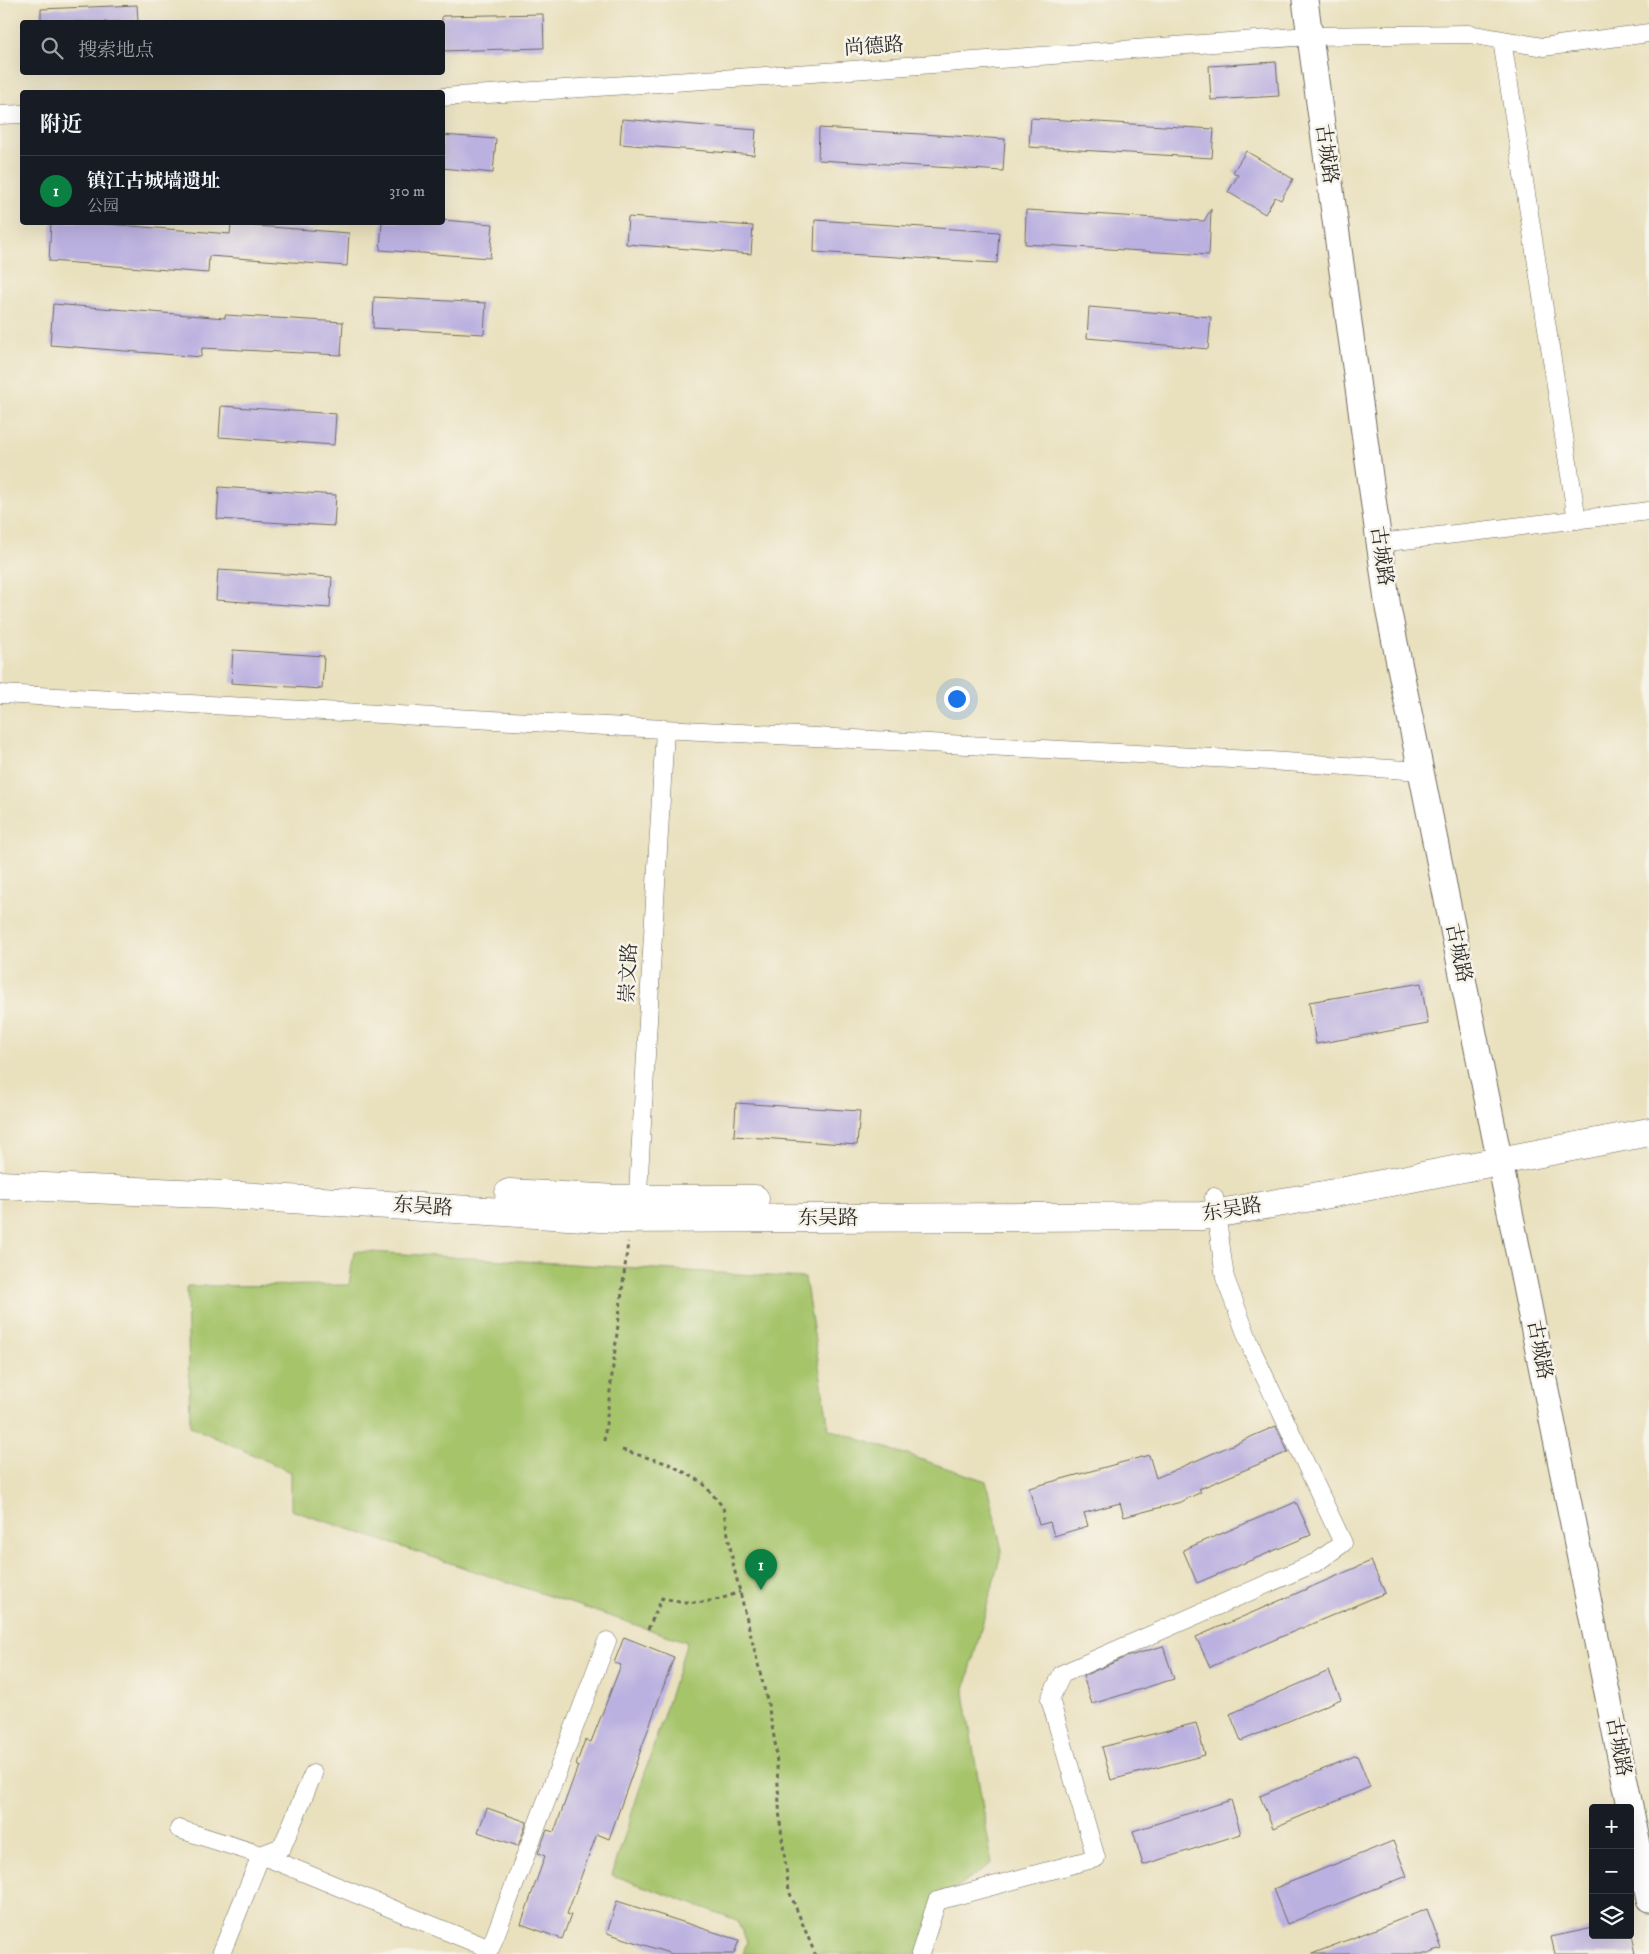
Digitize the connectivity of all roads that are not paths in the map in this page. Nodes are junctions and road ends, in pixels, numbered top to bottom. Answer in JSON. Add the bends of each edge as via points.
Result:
{"nodes":[{"id":1,"x":1305,"y":0,"type":"edge"},
{"id":2,"x":1649,"y":33,"type":"edge"},
{"id":3,"x":1309,"y":36,"type":"junction"},
{"id":4,"x":1502,"y":40,"type":"junction"},
{"id":5,"x":445,"y":97,"type":"edge"},
{"id":6,"x":0,"y":114,"type":"edge"},
{"id":7,"x":20,"y":114,"type":"edge"},
{"id":8,"x":1649,"y":511,"type":"edge"},
{"id":9,"x":1576,"y":520,"type":"junction"},
{"id":10,"x":1379,"y":543,"type":"junction"},
{"id":11,"x":0,"y":694,"type":"edge"},
{"id":12,"x":665,"y":730,"type":"junction"},
{"id":13,"x":1421,"y":772,"type":"junction"},
{"id":14,"x":1649,"y":1116,"type":"edge"},
{"id":15,"x":1649,"y":1132,"type":"edge"},
{"id":16,"x":1499,"y":1153,"type":"junction"},
{"id":17,"x":0,"y":1168,"type":"edge"},
{"id":18,"x":0,"y":1185,"type":"edge"},
{"id":19,"x":1215,"y":1206,"type":"junction"},
{"id":20,"x":637,"y":1209,"type":"junction"},
{"id":21,"x":607,"y":1642,"type":"dead end"},
{"id":22,"x":313,"y":1774,"type":"dead end"},
{"id":23,"x":179,"y":1828,"type":"dead end"},
{"id":24,"x":260,"y":1855,"type":"junction"},
{"id":25,"x":1649,"y":1900,"type":"edge"},
{"id":26,"x":221,"y":1954,"type":"edge"},
{"id":27,"x":920,"y":1954,"type":"edge"}],
"edges":[{"from":1,"to":3,"type":"street","name":"古城路"},
{"from":2,"to":4,"type":"street","name":"尚德路","via":[[1543,47]]},
{"from":3,"to":4,"type":"street","name":"尚德路","via":[[1470,34]]},
{"from":3,"to":5,"type":"street","name":"尚德路"},
{"from":3,"to":10,"type":"street","name":"古城路"},
{"from":4,"to":9,"type":"street"},
{"from":6,"to":7,"type":"street"},
{"from":8,"to":9,"type":"street"},
{"from":9,"to":10,"type":"street"},
{"from":10,"to":13,"type":"street","name":"古城路","via":[[1388,608]]},
{"from":11,"to":12,"type":"street"},
{"from":12,"to":13,"type":"street","via":[[1270,761]]},
{"from":12,"to":20,"type":"street","name":"崇文路"},
{"from":13,"to":16,"type":"street","name":"古城路"},
{"from":14,"to":16,"type":"main road","name":"东吴路"},
{"from":15,"to":16,"type":"main road","name":"东吴路"},
{"from":16,"to":19,"type":"main road","name":"东吴路"},
{"from":16,"to":25,"type":"street","name":"古城路"},
{"from":17,"to":20,"type":"main road","name":"东吴路"},
{"from":18,"to":20,"type":"main road","name":"东吴路"},
{"from":19,"to":20,"type":"main road","name":"东吴路","via":[[1192,1216]]},
{"from":19,"to":27,"type":"street","via":[[1228,1287],[1253,1352],[1343,1543],[1317,1562],[1062,1674],[1050,1699],[1096,1858],[937,1901]]},
{"from":21,"to":24,"type":"street","via":[[490,1949]]},
{"from":22,"to":24,"type":"street","via":[[282,1847]]},
{"from":23,"to":24,"type":"street"},
{"from":24,"to":26,"type":"street"}]}
